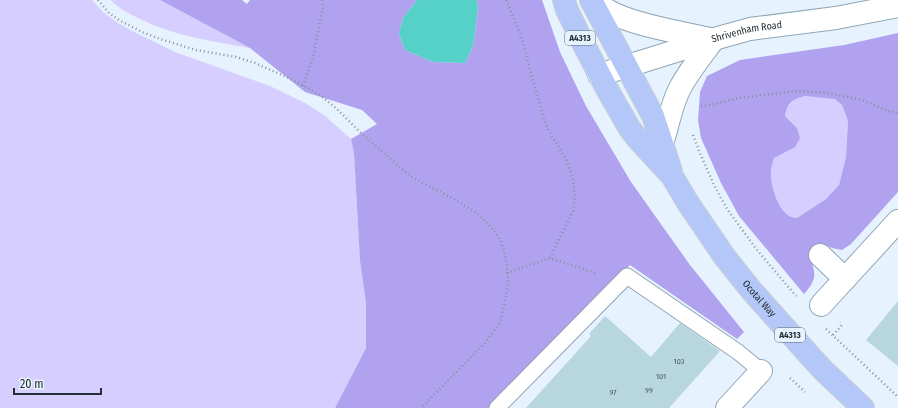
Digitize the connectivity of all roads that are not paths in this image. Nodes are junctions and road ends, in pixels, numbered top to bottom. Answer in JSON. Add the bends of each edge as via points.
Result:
{"nodes":[{"id":1,"x":564,"y":0,"type":"edge"},
{"id":2,"x":592,"y":0,"type":"edge"},
{"id":3,"x":898,"y":6,"type":"edge"},
{"id":4,"x":714,"y":39,"type":"junction"},
{"id":5,"x":626,"y":66,"type":"junction"},
{"id":6,"x":599,"y":75,"type":"junction"},
{"id":7,"x":662,"y":144,"type":"junction"},
{"id":8,"x":672,"y":176,"type":"junction"},
{"id":9,"x":898,"y":221,"type":"edge"},
{"id":10,"x":820,"y":255,"type":"dead end"},
{"id":11,"x":845,"y":279,"type":"junction"},
{"id":12,"x":821,"y":315,"type":"road end"},
{"id":13,"x":761,"y":371,"type":"joint"},
{"id":14,"x":497,"y":408,"type":"edge"},
{"id":15,"x":727,"y":408,"type":"edge"},
{"id":16,"x":863,"y":408,"type":"edge"}],
"edges":[{"from":1,"to":6,"type":"main road","name":"Ocotal Way","number":"A4313"},
{"from":2,"to":4,"type":"street","via":[[608,11],[639,23]]},
{"from":2,"to":5,"type":"main road","name":"Ocotal Way","number":"A4313"},
{"from":3,"to":4,"type":"street","name":"Shrivenham Road","via":[[750,30]]},
{"from":4,"to":5,"type":"street","name":"Shrivenham Road"},
{"from":4,"to":7,"type":"street","via":[[681,87]]},
{"from":5,"to":6,"type":"street","name":"Shrivenham Road"},
{"from":5,"to":7,"type":"main road","name":"Ocotal Way","number":"A4313","via":[[653,116]]},
{"from":6,"to":8,"type":"main road","name":"Ocotal Way","number":"A4313","via":[[637,138]]},
{"from":7,"to":8,"type":"main road","name":"Ocotal Way","number":"A4313"},
{"from":8,"to":16,"type":"main road","name":"Ocotal Way","number":"A4313","via":[[706,230],[740,276],[811,357]]},
{"from":9,"to":11,"type":"street"},
{"from":10,"to":11,"type":"street"},
{"from":11,"to":12,"type":"street"},
{"from":13,"to":14,"type":"lane","via":[[738,352],[627,276]]},
{"from":13,"to":15,"type":"street"}]}
